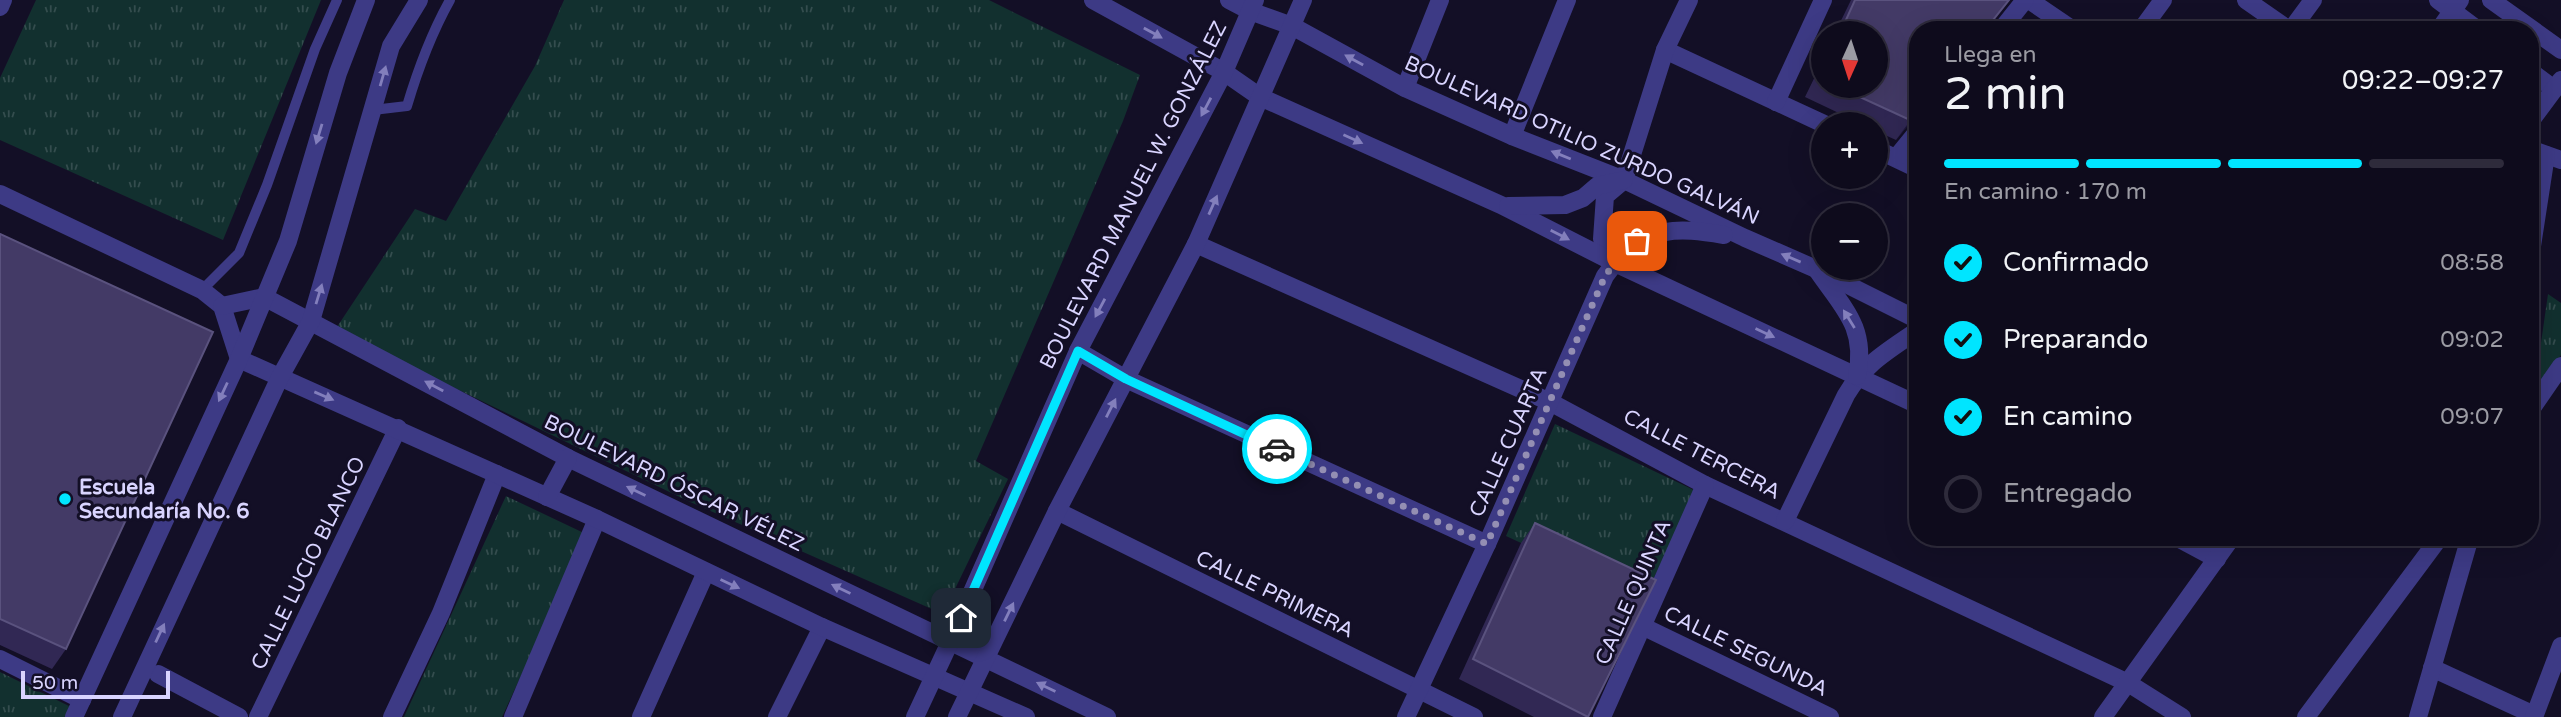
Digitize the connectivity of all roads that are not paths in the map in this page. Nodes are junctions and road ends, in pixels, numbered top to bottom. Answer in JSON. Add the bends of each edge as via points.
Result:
{"nodes":[{"id":1,"x":3,"y":0,"type":"edge"},
{"id":2,"x":337,"y":0,"type":"edge"},
{"id":3,"x":366,"y":0,"type":"edge"},
{"id":4,"x":419,"y":0,"type":"edge"},
{"id":5,"x":450,"y":0,"type":"edge"},
{"id":6,"x":1093,"y":0,"type":"edge"},
{"id":7,"x":1229,"y":0,"type":"edge"},
{"id":8,"x":1303,"y":0,"type":"edge"},
{"id":9,"x":1440,"y":0,"type":"edge"},
{"id":10,"x":1567,"y":0,"type":"edge"},
{"id":11,"x":1689,"y":0,"type":"edge"},
{"id":12,"x":1823,"y":0,"type":"edge"},
{"id":13,"x":2027,"y":0,"type":"edge"},
{"id":14,"x":2163,"y":0,"type":"edge"},
{"id":15,"x":2246,"y":0,"type":"edge"},
{"id":16,"x":2313,"y":0,"type":"edge"},
{"id":17,"x":2491,"y":0,"type":"edge"},
{"id":18,"x":2450,"y":3,"type":"edge"},
{"id":19,"x":1252,"y":6,"type":"edge"},
{"id":20,"x":0,"y":7,"type":"edge"},
{"id":21,"x":2009,"y":21,"type":"edge"},
{"id":22,"x":2059,"y":21,"type":"edge"},
{"id":23,"x":2148,"y":21,"type":"edge"},
{"id":24,"x":2277,"y":21,"type":"edge"},
{"id":25,"x":2297,"y":21,"type":"edge"},
{"id":26,"x":2443,"y":21,"type":"edge"},
{"id":27,"x":2469,"y":21,"type":"edge"},
{"id":28,"x":2520,"y":21,"type":"edge"},
{"id":29,"x":1292,"y":26,"type":"junction"},
{"id":30,"x":2539,"y":34,"type":"edge"},
{"id":31,"x":1665,"y":50,"type":"junction"},
{"id":32,"x":2561,"y":50,"type":"edge"},
{"id":33,"x":1224,"y":72,"type":"junction"},
{"id":34,"x":2539,"y":76,"type":"edge"},
{"id":35,"x":2558,"y":85,"type":"edge"},
{"id":36,"x":1405,"y":88,"type":"junction"},
{"id":37,"x":1260,"y":97,"type":"junction"},
{"id":38,"x":1776,"y":102,"type":"junction"},
{"id":39,"x":373,"y":110,"type":"junction"},
{"id":40,"x":2539,"y":110,"type":"edge"},
{"id":41,"x":1811,"y":118,"type":"edge"},
{"id":42,"x":1512,"y":135,"type":"junction"},
{"id":43,"x":1909,"y":142,"type":"edge"},
{"id":44,"x":1888,"y":154,"type":"edge"},
{"id":45,"x":2546,"y":155,"type":"edge"},
{"id":46,"x":1896,"y":158,"type":"junction"},
{"id":47,"x":1909,"y":164,"type":"edge"},
{"id":48,"x":1624,"y":180,"type":"junction"},
{"id":49,"x":0,"y":194,"type":"edge"},
{"id":50,"x":2539,"y":200,"type":"edge"},
{"id":51,"x":1501,"y":205,"type":"junction"},
{"id":52,"x":1745,"y":238,"type":"junction"},
{"id":53,"x":1196,"y":244,"type":"junction"},
{"id":54,"x":1615,"y":263,"type":"junction"},
{"id":55,"x":1811,"y":267,"type":"edge"},
{"id":56,"x":1823,"y":280,"type":"edge"},
{"id":57,"x":1838,"y":280,"type":"edge"},
{"id":58,"x":202,"y":290,"type":"junction"},
{"id":59,"x":264,"y":297,"type":"junction"},
{"id":60,"x":222,"y":306,"type":"junction"},
{"id":61,"x":1909,"y":316,"type":"edge"},
{"id":62,"x":310,"y":321,"type":"junction"},
{"id":63,"x":1909,"y":336,"type":"edge"},
{"id":64,"x":1078,"y":351,"type":"junction"},
{"id":65,"x":239,"y":359,"type":"junction"},
{"id":66,"x":2561,"y":366,"type":"edge"},
{"id":67,"x":1857,"y":376,"type":"junction"},
{"id":68,"x":280,"y":377,"type":"junction"},
{"id":69,"x":1126,"y":379,"type":"junction"},
{"id":70,"x":2539,"y":398,"type":"edge"},
{"id":71,"x":1909,"y":401,"type":"edge"},
{"id":72,"x":1550,"y":402,"type":"junction"},
{"id":73,"x":398,"y":428,"type":"junction"},
{"id":74,"x":568,"y":458,"type":"junction"},
{"id":75,"x":498,"y":474,"type":"junction"},
{"id":76,"x":1705,"y":485,"type":"junction"},
{"id":77,"x":547,"y":497,"type":"junction"},
{"id":78,"x":1057,"y":511,"type":"junction"},
{"id":79,"x":597,"y":519,"type":"junction"},
{"id":80,"x":1785,"y":520,"type":"junction"},
{"id":81,"x":1487,"y":544,"type":"junction"},
{"id":82,"x":2193,"y":546,"type":"edge"},
{"id":83,"x":2226,"y":546,"type":"edge"},
{"id":84,"x":2433,"y":546,"type":"edge"},
{"id":85,"x":2467,"y":546,"type":"edge"},
{"id":86,"x":2217,"y":559,"type":"junction"},
{"id":87,"x":706,"y":572,"type":"junction"},
{"id":88,"x":1642,"y":626,"type":"junction"},
{"id":89,"x":822,"y":627,"type":"junction"},
{"id":90,"x":950,"y":642,"type":"junction"},
{"id":91,"x":2561,"y":646,"type":"edge"},
{"id":92,"x":987,"y":658,"type":"junction"},
{"id":93,"x":0,"y":659,"type":"edge"},
{"id":94,"x":2432,"y":668,"type":"junction"},
{"id":95,"x":158,"y":674,"type":"dead end"},
{"id":96,"x":935,"y":676,"type":"junction"},
{"id":97,"x":2129,"y":683,"type":"junction"},
{"id":98,"x":1419,"y":691,"type":"junction"},
{"id":99,"x":970,"y":692,"type":"junction"},
{"id":100,"x":82,"y":700,"type":"junction"},
{"id":101,"x":2534,"y":716,"type":"edge"},
{"id":102,"x":74,"y":717,"type":"edge"},
{"id":103,"x":122,"y":717,"type":"edge"},
{"id":104,"x":239,"y":717,"type":"edge"},
{"id":105,"x":258,"y":717,"type":"edge"},
{"id":106,"x":392,"y":717,"type":"edge"},
{"id":107,"x":513,"y":717,"type":"edge"},
{"id":108,"x":641,"y":717,"type":"edge"},
{"id":109,"x":777,"y":717,"type":"edge"},
{"id":110,"x":915,"y":717,"type":"edge"},
{"id":111,"x":957,"y":717,"type":"edge"},
{"id":112,"x":1026,"y":717,"type":"edge"},
{"id":113,"x":1107,"y":717,"type":"edge"},
{"id":114,"x":1406,"y":717,"type":"edge"},
{"id":115,"x":1474,"y":717,"type":"edge"},
{"id":116,"x":1602,"y":717,"type":"edge"},
{"id":117,"x":1830,"y":717,"type":"edge"},
{"id":118,"x":2103,"y":717,"type":"edge"},
{"id":119,"x":2182,"y":717,"type":"edge"},
{"id":120,"x":2306,"y":717,"type":"edge"},
{"id":121,"x":2418,"y":717,"type":"edge"}],
"edges":[{"from":1,"to":20,"type":"street"},
{"from":2,"to":58,"type":"lane","via":[[239,253]]},
{"from":3,"to":59,"type":"street","one_way":true,"via":[[338,73],[288,241]]},
{"from":39,"to":4,"type":"street","one_way":true,"via":[[391,47]]},
{"from":5,"to":39,"type":"lane","via":[[427,45],[407,106]]},
{"from":6,"to":33,"type":"street","one_way":true},
{"from":7,"to":19,"type":"street","name":"BOULEVARD OTILIO ZURDO GALVÁN"},
{"from":8,"to":29,"type":"street"},
{"from":9,"to":36,"type":"street"},
{"from":10,"to":42,"type":"street"},
{"from":11,"to":31,"type":"street"},
{"from":12,"to":38,"type":"street"},
{"from":13,"to":21,"type":"street"},
{"from":13,"to":22,"type":"street"},
{"from":14,"to":23,"type":"street"},
{"from":15,"to":24,"type":"street"},
{"from":16,"to":25,"type":"street"},
{"from":17,"to":28,"type":"street"},
{"from":18,"to":26,"type":"street"},
{"from":18,"to":27,"type":"street"},
{"from":19,"to":29,"type":"street","name":"BOULEVARD OTILIO ZURDO GALVÁN"},
{"from":19,"to":33,"type":"street","name":"BOULEVARD MANUEL W. GONZÁLEZ"},
{"from":36,"to":29,"type":"street","name":"BOULEVARD OTILIO ZURDO GALVÁN","one_way":true},
{"from":29,"to":37,"type":"street"},
{"from":30,"to":32,"type":"street"},
{"from":31,"to":38,"type":"street"},
{"from":31,"to":48,"type":"street"},
{"from":33,"to":37,"type":"street"},
{"from":33,"to":64,"type":"street","name":"BOULEVARD MANUEL W. GONZÁLEZ","one_way":true},
{"from":34,"to":35,"type":"street"},
{"from":35,"to":40,"type":"street"},
{"from":36,"to":42,"type":"street","name":"BOULEVARD OTILIO ZURDO GALVÁN"},
{"from":37,"to":51,"type":"street","one_way":true},
{"from":53,"to":37,"type":"street","one_way":true},
{"from":38,"to":41,"type":"street"},
{"from":62,"to":39,"type":"street","one_way":true},
{"from":48,"to":42,"type":"street","name":"BOULEVARD OTILIO ZURDO GALVÁN","one_way":true},
{"from":43,"to":46,"type":"street"},
{"from":44,"to":46,"type":"street"},
{"from":45,"to":50,"type":"street"},
{"from":46,"to":47,"type":"street"},
{"from":48,"to":51,"type":"street","via":[[1597,186],[1565,205]]},
{"from":48,"to":52,"type":"street","name":"BOULEVARD OTILIO ZURDO GALVÁN"},
{"from":48,"to":54,"type":"street","via":[[1605,196],[1603,214],[1602,239]]},
{"from":49,"to":58,"type":"street"},
{"from":51,"to":54,"type":"street","one_way":true},
{"from":52,"to":54,"type":"street","name":"CALLE CUARTA","via":[[1693,230],[1655,233],[1637,241]]},
{"from":55,"to":52,"type":"street","name":"BOULEVARD OTILIO ZURDO GALVÁN","one_way":true},
{"from":53,"to":69,"type":"street"},
{"from":53,"to":72,"type":"street","name":"CALLE TERCERA"},
{"from":54,"to":67,"type":"street","one_way":true},
{"from":54,"to":72,"type":"street","name":"CALLE CUARTA","via":[[1605,276]]},
{"from":67,"to":56,"type":"street","one_way":true,"via":[[1861,356],[1858,335]]},
{"from":57,"to":61,"type":"street","name":"BOULEVARD OTILIO ZURDO GALVÁN"},
{"from":58,"to":60,"type":"street"},
{"from":59,"to":60,"type":"street"},
{"from":59,"to":62,"type":"street","name":"BOULEVARD ÓSCAR VÉLEZ"},
{"from":59,"to":65,"type":"street"},
{"from":60,"to":65,"type":"street"},
{"from":62,"to":68,"type":"street"},
{"from":74,"to":62,"type":"street","name":"BOULEVARD ÓSCAR VÉLEZ","one_way":true},
{"from":63,"to":67,"type":"street"},
{"from":64,"to":69,"type":"street"},
{"from":64,"to":90,"type":"street","name":"BOULEVARD MANUEL W. GONZÁLEZ"},
{"from":65,"to":68,"type":"street"},
{"from":65,"to":100,"type":"street","one_way":true},
{"from":66,"to":70,"type":"street"},
{"from":67,"to":71,"type":"street"},
{"from":67,"to":80,"type":"street"},
{"from":68,"to":73,"type":"street","one_way":true},
{"from":103,"to":68,"type":"street","one_way":true},
{"from":78,"to":69,"type":"street","one_way":true},
{"from":69,"to":81,"type":"street"},
{"from":72,"to":76,"type":"street","name":"CALLE TERCERA"},
{"from":72,"to":81,"type":"street","name":"CALLE CUARTA"},
{"from":73,"to":75,"type":"street"},
{"from":73,"to":105,"type":"street","name":"CALLE LUCIO BLANCO"},
{"from":74,"to":77,"type":"street"},
{"from":90,"to":74,"type":"street","name":"BOULEVARD ÓSCAR VÉLEZ","one_way":true},
{"from":75,"to":77,"type":"street"},
{"from":75,"to":106,"type":"street"},
{"from":76,"to":80,"type":"street","name":"CALLE TERCERA"},
{"from":76,"to":88,"type":"street","name":"CALLE QUINTA"},
{"from":77,"to":79,"type":"street"},
{"from":92,"to":78,"type":"street","one_way":true},
{"from":78,"to":98,"type":"street","name":"CALLE PRIMERA"},
{"from":79,"to":87,"type":"street"},
{"from":79,"to":107,"type":"street"},
{"from":80,"to":97,"type":"street","name":"CALLE TERCERA"},
{"from":81,"to":98,"type":"street","name":"CALLE CUARTA"},
{"from":82,"to":86,"type":"street"},
{"from":83,"to":86,"type":"street"},
{"from":84,"to":120,"type":"street"},
{"from":85,"to":94,"type":"street"},
{"from":86,"to":97,"type":"street"},
{"from":87,"to":89,"type":"street","one_way":true},
{"from":87,"to":108,"type":"street"},
{"from":88,"to":116,"type":"street","name":"CALLE QUINTA"},
{"from":88,"to":117,"type":"street","name":"CALLE SEGUNDA"},
{"from":89,"to":96,"type":"street"},
{"from":89,"to":109,"type":"street"},
{"from":90,"to":92,"type":"street","name":"BOULEVARD ÓSCAR VÉLEZ"},
{"from":90,"to":96,"type":"street","name":"BOULEVARD MANUEL W. GONZÁLEZ"},
{"from":91,"to":101,"type":"street"},
{"from":92,"to":99,"type":"street"},
{"from":113,"to":92,"type":"street","name":"BOULEVARD ÓSCAR VÉLEZ","one_way":true},
{"from":93,"to":100,"type":"street"},
{"from":94,"to":101,"type":"street"},
{"from":94,"to":121,"type":"street"},
{"from":95,"to":104,"type":"street"},
{"from":96,"to":99,"type":"street"},
{"from":96,"to":110,"type":"street","name":"BOULEVARD MANUEL W. GONZÁLEZ"},
{"from":97,"to":118,"type":"street"},
{"from":97,"to":119,"type":"street","name":"CALLE TERCERA"},
{"from":98,"to":114,"type":"street","name":"CALLE CUARTA"},
{"from":98,"to":115,"type":"street","name":"CALLE PRIMERA"},
{"from":99,"to":111,"type":"street"},
{"from":99,"to":112,"type":"street"},
{"from":100,"to":102,"type":"street"}]}
